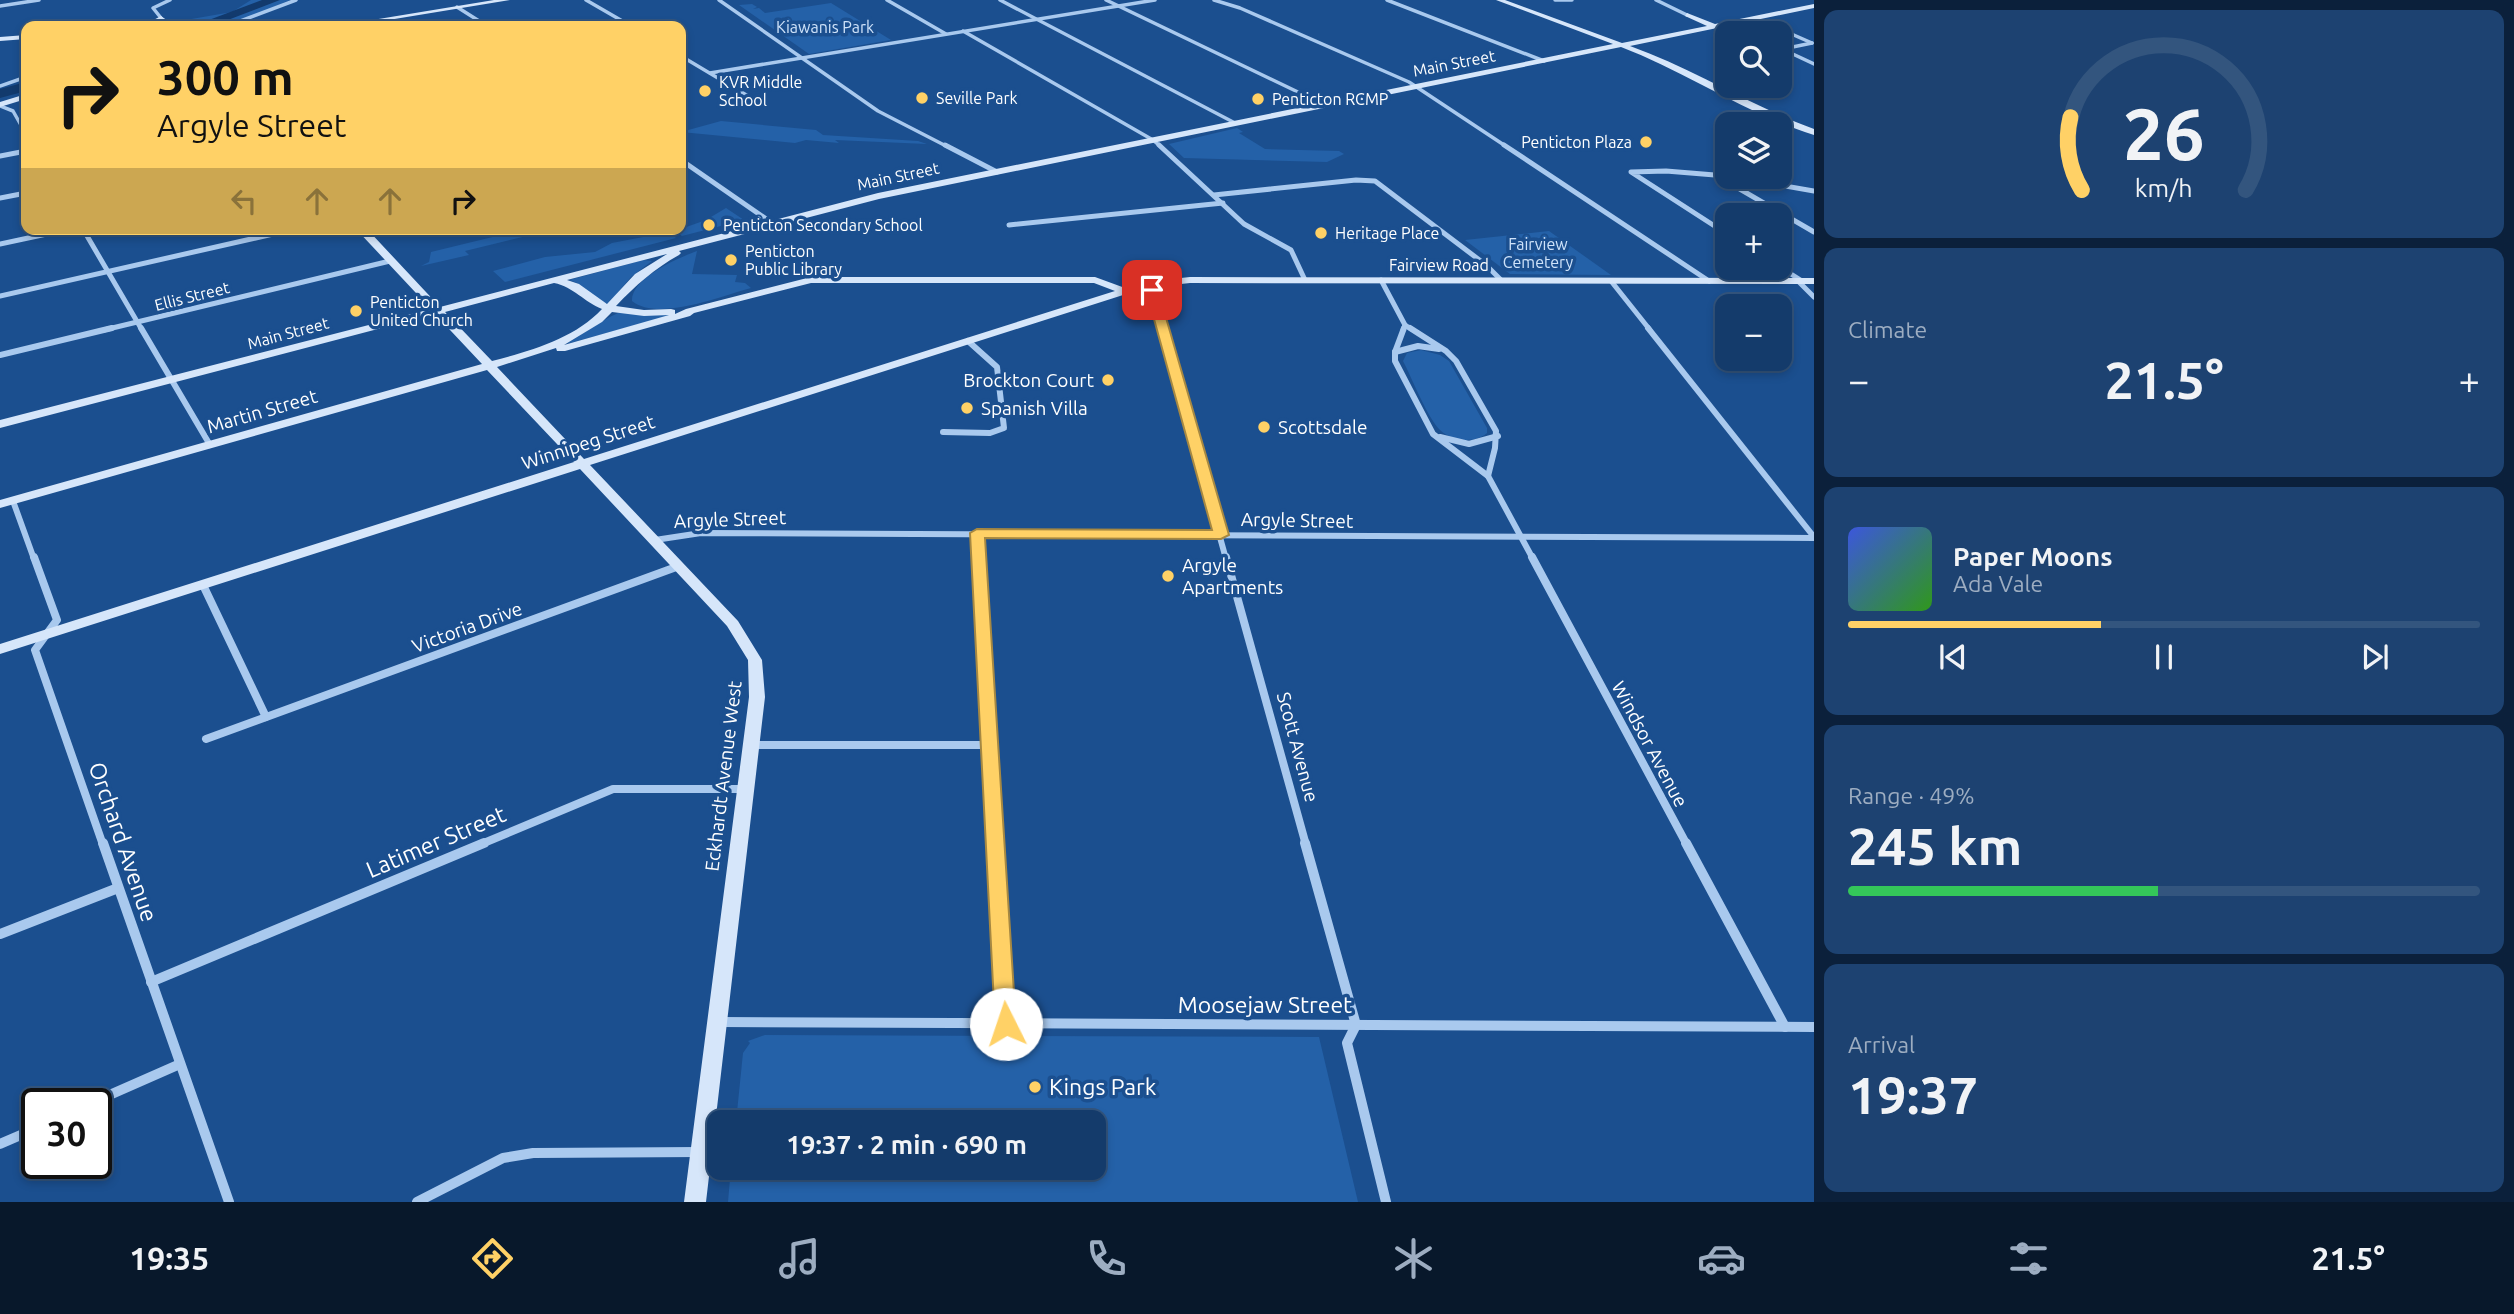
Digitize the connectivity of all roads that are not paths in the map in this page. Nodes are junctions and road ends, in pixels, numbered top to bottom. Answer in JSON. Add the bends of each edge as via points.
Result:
{"nodes":[{"id":1,"x":39,"y":0,"type":"edge"},
{"id":2,"x":170,"y":0,"type":"edge"},
{"id":3,"x":296,"y":0,"type":"edge"},
{"id":4,"x":508,"y":0,"type":"edge"},
{"id":5,"x":586,"y":0,"type":"edge"},
{"id":6,"x":719,"y":0,"type":"edge"},
{"id":7,"x":887,"y":0,"type":"edge"},
{"id":8,"x":1000,"y":0,"type":"edge"},
{"id":9,"x":1106,"y":0,"type":"edge"},
{"id":10,"x":1155,"y":0,"type":"edge"},
{"id":11,"x":1214,"y":0,"type":"edge"},
{"id":12,"x":1387,"y":0,"type":"edge"},
{"id":13,"x":1499,"y":0,"type":"edge"},
{"id":14,"x":1555,"y":0,"type":"edge"},
{"id":15,"x":1572,"y":0,"type":"edge"},
{"id":16,"x":1656,"y":0,"type":"edge"},
{"id":17,"x":0,"y":6,"type":"edge"},
{"id":18,"x":1118,"y":6,"type":"junction"},
{"id":19,"x":1814,"y":6,"type":"edge"},
{"id":20,"x":457,"y":7,"type":"junction"},
{"id":21,"x":1687,"y":15,"type":"joint"},
{"id":22,"x":161,"y":18,"type":"junction"},
{"id":23,"x":1755,"y":18,"type":"junction"},
{"id":24,"x":1037,"y":19,"type":"junction"},
{"id":25,"x":156,"y":21,"type":"edge"},
{"id":26,"x":165,"y":21,"type":"edge"},
{"id":27,"x":240,"y":21,"type":"edge"},
{"id":28,"x":371,"y":21,"type":"edge"},
{"id":29,"x":478,"y":21,"type":"edge"},
{"id":30,"x":622,"y":21,"type":"edge"},
{"id":31,"x":1711,"y":27,"type":"junction"},
{"id":32,"x":964,"y":32,"type":"junction"},
{"id":33,"x":946,"y":34,"type":"junction"},
{"id":34,"x":21,"y":37,"type":"edge"},
{"id":35,"x":0,"y":39,"type":"edge"},
{"id":36,"x":1813,"y":43,"type":"edge"},
{"id":37,"x":1623,"y":45,"type":"junction"},
{"id":38,"x":802,"y":58,"type":"junction"},
{"id":39,"x":686,"y":59,"type":"edge"},
{"id":40,"x":1544,"y":61,"type":"junction"},
{"id":41,"x":1814,"y":64,"type":"edge"},
{"id":42,"x":710,"y":73,"type":"junction"},
{"id":43,"x":21,"y":79,"type":"edge"},
{"id":44,"x":0,"y":86,"type":"edge"},
{"id":45,"x":1415,"y":87,"type":"junction"},
{"id":46,"x":21,"y":98,"type":"edge"},
{"id":47,"x":0,"y":105,"type":"edge"},
{"id":48,"x":1325,"y":105,"type":"junction"},
{"id":49,"x":757,"y":106,"type":"dead end"},
{"id":50,"x":21,"y":116,"type":"edge"},
{"id":51,"x":16,"y":117,"type":"junction"},
{"id":52,"x":1235,"y":123,"type":"junction"},
{"id":53,"x":21,"y":126,"type":"edge"},
{"id":54,"x":1814,"y":132,"type":"edge"},
{"id":55,"x":1153,"y":140,"type":"junction"},
{"id":56,"x":21,"y":152,"type":"edge"},
{"id":57,"x":0,"y":156,"type":"edge"},
{"id":58,"x":686,"y":163,"type":"edge"},
{"id":59,"x":997,"y":172,"type":"junction"},
{"id":60,"x":1715,"y":175,"type":"edge"},
{"id":61,"x":1792,"y":187,"type":"edge"},
{"id":62,"x":1739,"y":189,"type":"edge"},
{"id":63,"x":1814,"y":191,"type":"edge"},
{"id":64,"x":21,"y":194,"type":"edge"},
{"id":65,"x":1214,"y":195,"type":"junction"},
{"id":66,"x":0,"y":198,"type":"edge"},
{"id":67,"x":1223,"y":204,"type":"junction"},
{"id":68,"x":772,"y":223,"type":"junction"},
{"id":69,"x":1009,"y":225,"type":"dead end"},
{"id":70,"x":1715,"y":226,"type":"edge"},
{"id":71,"x":1814,"y":232,"type":"edge"},
{"id":72,"x":42,"y":235,"type":"edge"},
{"id":73,"x":86,"y":235,"type":"edge"},
{"id":74,"x":269,"y":235,"type":"edge"},
{"id":75,"x":366,"y":235,"type":"edge"},
{"id":76,"x":710,"y":239,"type":"junction"},
{"id":77,"x":0,"y":244,"type":"edge"},
{"id":78,"x":390,"y":261,"type":"junction"},
{"id":79,"x":108,"y":272,"type":"junction"},
{"id":80,"x":1190,"y":280,"type":"joint"},
{"id":81,"x":1305,"y":280,"type":"junction"},
{"id":82,"x":1381,"y":280,"type":"junction"},
{"id":83,"x":547,"y":281,"type":"junction"},
{"id":84,"x":1501,"y":281,"type":"junction"},
{"id":85,"x":1611,"y":281,"type":"junction"},
{"id":86,"x":1709,"y":281,"type":"junction"},
{"id":87,"x":1805,"y":281,"type":"edge"},
{"id":88,"x":1153,"y":284,"type":"junction"},
{"id":89,"x":1129,"y":289,"type":"junction"},
{"id":90,"x":0,"y":296,"type":"edge"},
{"id":91,"x":1814,"y":296,"type":"edge"},
{"id":92,"x":1156,"y":302,"type":"junction"},
{"id":93,"x":611,"y":308,"type":"junction"},
{"id":94,"x":437,"y":311,"type":"junction"},
{"id":95,"x":690,"y":311,"type":"junction"},
{"id":96,"x":138,"y":322,"type":"junction"},
{"id":97,"x":1405,"y":325,"type":"junction"},
{"id":98,"x":968,"y":341,"type":"junction"},
{"id":99,"x":1446,"y":351,"type":"junction"},
{"id":100,"x":1395,"y":352,"type":"junction"},
{"id":101,"x":534,"y":353,"type":"junction"},
{"id":102,"x":0,"y":355,"type":"edge"},
{"id":103,"x":490,"y":366,"type":"junction"},
{"id":104,"x":172,"y":380,"type":"junction"},
{"id":105,"x":0,"y":424,"type":"edge"},
{"id":106,"x":943,"y":432,"type":"dead end"},
{"id":107,"x":1433,"y":434,"type":"junction"},
{"id":108,"x":1498,"y":436,"type":"junction"},
{"id":109,"x":211,"y":445,"type":"junction"},
{"id":110,"x":582,"y":464,"type":"junction"},
{"id":111,"x":1488,"y":476,"type":"junction"},
{"id":112,"x":6,"y":502,"type":"edge"},
{"id":113,"x":977,"y":533,"type":"junction"},
{"id":114,"x":1221,"y":535,"type":"junction"},
{"id":115,"x":1521,"y":537,"type":"junction"},
{"id":116,"x":1814,"y":538,"type":"edge"},
{"id":117,"x":655,"y":540,"type":"junction"},
{"id":118,"x":679,"y":566,"type":"junction"},
{"id":119,"x":203,"y":585,"type":"junction"},
{"id":120,"x":47,"y":634,"type":"junction"},
{"id":121,"x":0,"y":649,"type":"edge"},
{"id":122,"x":267,"y":717,"type":"junction"},
{"id":123,"x":206,"y":739,"type":"dead end"},
{"id":124,"x":751,"y":745,"type":"junction"},
{"id":125,"x":988,"y":745,"type":"junction"},
{"id":126,"x":746,"y":789,"type":"junction"},
{"id":127,"x":118,"y":888,"type":"junction"},
{"id":128,"x":0,"y":934,"type":"edge"},
{"id":129,"x":151,"y":982,"type":"junction"},
{"id":130,"x":717,"y":1022,"type":"junction"},
{"id":131,"x":1006,"y":1024,"type":"junction"},
{"id":132,"x":1356,"y":1025,"type":"junction"},
{"id":133,"x":1785,"y":1027,"type":"junction"},
{"id":134,"x":1814,"y":1027,"type":"edge"},
{"id":135,"x":180,"y":1064,"type":"junction"},
{"id":136,"x":112,"y":1094,"type":"edge"},
{"id":137,"x":21,"y":1135,"type":"edge"},
{"id":138,"x":0,"y":1144,"type":"edge"},
{"id":139,"x":701,"y":1152,"type":"junction"},
{"id":140,"x":229,"y":1202,"type":"edge"},
{"id":141,"x":417,"y":1202,"type":"edge"},
{"id":142,"x":695,"y":1202,"type":"edge"},
{"id":143,"x":1386,"y":1202,"type":"edge"}],
"edges":[{"from":1,"to":17,"type":"street"},
{"from":2,"to":22,"type":"street","via":[[154,6]]},
{"from":3,"to":27,"type":"street"},
{"from":4,"to":20,"type":"main road"},
{"from":5,"to":30,"type":"street"},
{"from":6,"to":38,"type":"street"},
{"from":7,"to":33,"type":"street"},
{"from":8,"to":24,"type":"street"},
{"from":9,"to":18,"type":"street"},
{"from":10,"to":18,"type":"street"},
{"from":11,"to":45,"type":"street"},
{"from":12,"to":40,"type":"street"},
{"from":13,"to":37,"type":"main road"},
{"from":14,"to":15,"type":"street"},
{"from":16,"to":21,"type":"street"},
{"from":18,"to":24,"type":"street"},
{"from":18,"to":48,"type":"street"},
{"from":19,"to":23,"type":"main road","name":"Main Street"},
{"from":20,"to":28,"type":"main road"},
{"from":20,"to":29,"type":"street"},
{"from":21,"to":31,"type":"main road"},
{"from":22,"to":25,"type":"main road"},
{"from":22,"to":26,"type":"main road"},
{"from":23,"to":31,"type":"main road","name":"Main Street"},
{"from":23,"to":36,"type":"street"},
{"from":24,"to":32,"type":"street"},
{"from":24,"to":52,"type":"street"},
{"from":31,"to":37,"type":"main road","name":"Main Street"},
{"from":32,"to":33,"type":"street"},
{"from":32,"to":55,"type":"street"},
{"from":33,"to":38,"type":"street"},
{"from":34,"to":35,"type":"main road"},
{"from":36,"to":41,"type":"street","via":[[1782,49]]},
{"from":37,"to":40,"type":"main road","name":"Main Street"},
{"from":37,"to":54,"type":"main road"},
{"from":38,"to":42,"type":"street"},
{"from":38,"to":59,"type":"street","via":[[877,111]]},
{"from":39,"to":42,"type":"street"},
{"from":40,"to":45,"type":"main road","name":"Main Street"},
{"from":42,"to":49,"type":"street"},
{"from":43,"to":44,"type":"street"},
{"from":45,"to":48,"type":"main road","name":"Main Street"},
{"from":45,"to":86,"type":"street"},
{"from":46,"to":47,"type":"main road"},
{"from":47,"to":51,"type":"street"},
{"from":48,"to":52,"type":"main road","name":"Main Street"},
{"from":50,"to":51,"type":"street"},
{"from":51,"to":53,"type":"street"},
{"from":52,"to":55,"type":"main road","name":"Main Street"},
{"from":55,"to":59,"type":"main road","name":"Main Street"},
{"from":55,"to":65,"type":"street"},
{"from":56,"to":57,"type":"street"},
{"from":58,"to":68,"type":"street"},
{"from":59,"to":68,"type":"main road","name":"Main Street"},
{"from":60,"to":70,"type":"street","via":[[1631,172]]},
{"from":61,"to":63,"type":"street"},
{"from":62,"to":71,"type":"street"},
{"from":64,"to":66,"type":"street"},
{"from":65,"to":67,"type":"street"},
{"from":65,"to":84,"type":"street","via":[[1369,180],[1383,184]]},
{"from":67,"to":69,"type":"street"},
{"from":67,"to":81,"type":"street","via":[[1244,224],[1291,250]]},
{"from":68,"to":76,"type":"main road","name":"Main Street"},
{"from":72,"to":77,"type":"street"},
{"from":73,"to":79,"type":"street"},
{"from":74,"to":79,"type":"street"},
{"from":75,"to":78,"type":"main road","name":"Eckhardt Avenue West"},
{"from":76,"to":83,"type":"main road","name":"Main Street"},
{"from":76,"to":93,"type":"main road","name":"Martin Street","via":[[648,269]]},
{"from":78,"to":94,"type":"main road","name":"Eckhardt Avenue West"},
{"from":78,"to":96,"type":"street","name":"Ellis Street"},
{"from":79,"to":90,"type":"street"},
{"from":79,"to":96,"type":"street"},
{"from":80,"to":81,"type":"main road","name":"Fairview Road"},
{"from":80,"to":88,"type":"main road","name":"Winnipeg Street"},
{"from":81,"to":82,"type":"main road","name":"Fairview Road"},
{"from":82,"to":84,"type":"main road","name":"Fairview Road"},
{"from":82,"to":97,"type":"street"},
{"from":83,"to":93,"type":"main road","via":[[571,283]]},
{"from":83,"to":94,"type":"main road","name":"Main Street"},
{"from":84,"to":85,"type":"main road","name":"Fairview Road"},
{"from":85,"to":86,"type":"main road","name":"Fairview Road"},
{"from":85,"to":116,"type":"street"},
{"from":86,"to":87,"type":"main road","name":"Fairview Road"},
{"from":87,"to":91,"type":"street"},
{"from":88,"to":89,"type":"main road","name":"Winnipeg Street"},
{"from":88,"to":92,"type":"street","name":"Scott Avenue"},
{"from":89,"to":92,"type":"street"},
{"from":89,"to":95,"type":"main road","via":[[1095,279],[811,280]]},
{"from":89,"to":98,"type":"main road","name":"Winnipeg Street"},
{"from":92,"to":114,"type":"street","name":"Scott Avenue"},
{"from":93,"to":95,"type":"main road"},
{"from":93,"to":101,"type":"main road","name":"Martin Street","via":[[578,333]]},
{"from":94,"to":103,"type":"main road","name":"Eckhardt Avenue West"},
{"from":94,"to":104,"type":"main road","name":"Main Street"},
{"from":95,"to":101,"type":"main road","name":"Martin Street"},
{"from":96,"to":102,"type":"street","name":"Ellis Street"},
{"from":96,"to":104,"type":"street"},
{"from":97,"to":99,"type":"street"},
{"from":97,"to":100,"type":"street"},
{"from":98,"to":106,"type":"street","via":[[997,367],[1004,428],[990,433]]},
{"from":98,"to":110,"type":"main road","name":"Winnipeg Street"},
{"from":99,"to":100,"type":"street","via":[[1418,346]]},
{"from":99,"to":108,"type":"street"},
{"from":100,"to":107,"type":"street","name":"Windsor Avenue","via":[[1395,361]]},
{"from":101,"to":103,"type":"main road","name":"Martin Street"},
{"from":103,"to":109,"type":"main road","name":"Martin Street"},
{"from":103,"to":110,"type":"main road","name":"Eckhardt Avenue West"},
{"from":104,"to":105,"type":"main road","name":"Main Street"},
{"from":104,"to":109,"type":"street"},
{"from":107,"to":108,"type":"street","via":[[1471,445]]},
{"from":107,"to":111,"type":"street","name":"Windsor Avenue"},
{"from":108,"to":111,"type":"street"},
{"from":109,"to":112,"type":"main road","name":"Martin Street"},
{"from":110,"to":117,"type":"main road","name":"Eckhardt Avenue West"},
{"from":110,"to":119,"type":"main road","name":"Winnipeg Street"},
{"from":111,"to":115,"type":"street","name":"Windsor Avenue"},
{"from":112,"to":120,"type":"street","name":"Orchard Avenue","via":[[57,620]]},
{"from":113,"to":114,"type":"street","name":"Argyle Street"},
{"from":113,"to":117,"type":"street","name":"Argyle Street","via":[[701,533]]},
{"from":113,"to":125,"type":"street"},
{"from":114,"to":115,"type":"street","name":"Argyle Street"},
{"from":114,"to":132,"type":"street","name":"Scott Avenue"},
{"from":115,"to":116,"type":"street","name":"Argyle Street"},
{"from":115,"to":133,"type":"street","name":"Windsor Avenue"},
{"from":117,"to":118,"type":"main road","name":"Eckhardt Avenue West"},
{"from":118,"to":122,"type":"street","name":"Victoria Drive"},
{"from":118,"to":124,"type":"main road","name":"Eckhardt Avenue West","via":[[751,649],[758,684]]},
{"from":119,"to":120,"type":"main road","name":"Winnipeg Street"},
{"from":119,"to":122,"type":"street"},
{"from":120,"to":121,"type":"main road","name":"Winnipeg Street"},
{"from":120,"to":127,"type":"street","name":"Orchard Avenue","via":[[35,650]]},
{"from":122,"to":123,"type":"street","name":"Victoria Drive"},
{"from":124,"to":125,"type":"street"},
{"from":124,"to":126,"type":"main road","name":"Eckhardt Avenue West"},
{"from":125,"to":131,"type":"street"},
{"from":126,"to":129,"type":"street","name":"Latimer Street","via":[[613,789]]},
{"from":126,"to":130,"type":"main road","name":"Eckhardt Avenue West"},
{"from":127,"to":128,"type":"street"},
{"from":127,"to":129,"type":"street","name":"Orchard Avenue"},
{"from":129,"to":135,"type":"street","name":"Orchard Avenue"},
{"from":130,"to":131,"type":"street","name":"Moosejaw Street"},
{"from":130,"to":139,"type":"main road","name":"Eckhardt Avenue West"},
{"from":131,"to":132,"type":"street","name":"Moosejaw Street"},
{"from":132,"to":133,"type":"street","name":"Moosejaw Street"},
{"from":132,"to":143,"type":"street","name":"Scott Avenue","via":[[1347,1043]]},
{"from":133,"to":134,"type":"street","name":"Moosejaw Street"},
{"from":135,"to":136,"type":"street"},
{"from":135,"to":140,"type":"street","name":"Orchard Avenue"},
{"from":137,"to":138,"type":"street"},
{"from":139,"to":141,"type":"street","via":[[533,1153],[503,1158]]},
{"from":139,"to":142,"type":"main road","name":"Eckhardt Avenue West"}]}
